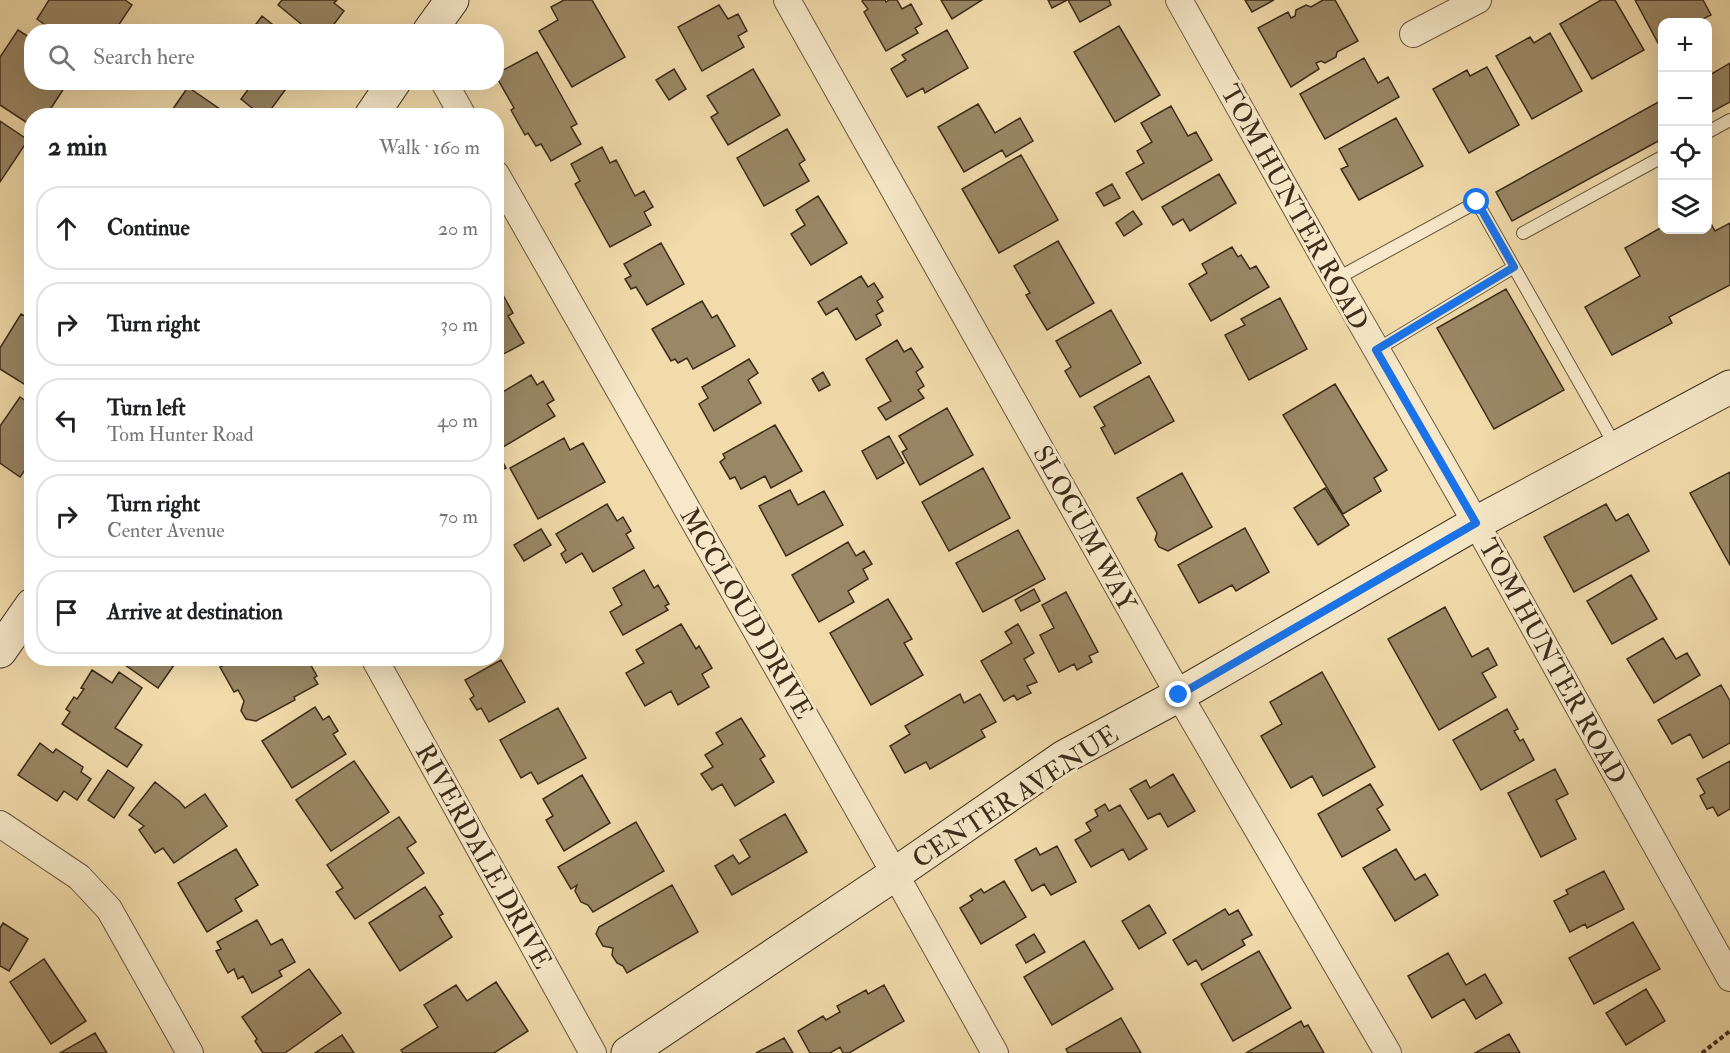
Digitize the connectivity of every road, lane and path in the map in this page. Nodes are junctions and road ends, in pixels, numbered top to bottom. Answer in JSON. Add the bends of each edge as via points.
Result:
{"nodes":[{"id":1,"x":452,"y":0,"type":"edge"},
{"id":2,"x":787,"y":0,"type":"edge"},
{"id":3,"x":1179,"y":0,"type":"edge"},
{"id":4,"x":1478,"y":0,"type":"edge"},
{"id":5,"x":435,"y":24,"type":"edge"},
{"id":6,"x":1413,"y":34,"type":"dead end"},
{"id":7,"x":389,"y":90,"type":"edge"},
{"id":8,"x":448,"y":90,"type":"edge"},
{"id":9,"x":376,"y":108,"type":"edge"},
{"id":10,"x":459,"y":108,"type":"edge"},
{"id":11,"x":1730,"y":120,"type":"edge"},
{"id":12,"x":1712,"y":129,"type":"edge"},
{"id":13,"x":1658,"y":159,"type":"edge"},
{"id":14,"x":504,"y":188,"type":"edge"},
{"id":15,"x":1523,"y":233,"type":"dead end"},
{"id":16,"x":1514,"y":267,"type":"junction"},
{"id":17,"x":1336,"y":279,"type":"junction"},
{"id":18,"x":1376,"y":350,"type":"junction"},
{"id":19,"x":1730,"y":387,"type":"edge"},
{"id":20,"x":1616,"y":448,"type":"junction"},
{"id":21,"x":1476,"y":523,"type":"junction"},
{"id":22,"x":24,"y":616,"type":"edge"},
{"id":23,"x":0,"y":651,"type":"edge"},
{"id":24,"x":378,"y":666,"type":"edge"},
{"id":25,"x":1179,"y":695,"type":"junction"},
{"id":26,"x":0,"y":824,"type":"edge"},
{"id":27,"x":895,"y":874,"type":"junction"},
{"id":28,"x":1730,"y":978,"type":"edge"},
{"id":29,"x":1730,"y":1031,"type":"edge"},
{"id":30,"x":190,"y":1053,"type":"edge"},
{"id":31,"x":593,"y":1053,"type":"edge"},
{"id":32,"x":628,"y":1053,"type":"edge"},
{"id":33,"x":994,"y":1053,"type":"edge"},
{"id":34,"x":1388,"y":1053,"type":"edge"},
{"id":35,"x":1702,"y":1053,"type":"edge"}],
"edges":[{"from":1,"to":5,"type":"main road"},
{"from":2,"to":25,"type":"street","name":"SLOCUM WAY"},
{"from":3,"to":17,"type":"street","name":"TOM HUNTER ROAD"},
{"from":4,"to":6,"type":"street"},
{"from":7,"to":9,"type":"main road"},
{"from":8,"to":10,"type":"street"},
{"from":11,"to":12,"type":"lane"},
{"from":13,"to":15,"type":"lane"},
{"from":14,"to":27,"type":"street","name":"MCCLOUD DRIVE"},
{"from":16,"to":17,"type":"lane","via":[[1477,202]]},
{"from":16,"to":18,"type":"lane"},
{"from":16,"to":20,"type":"lane"},
{"from":17,"to":18,"type":"street","name":"TOM HUNTER ROAD"},
{"from":18,"to":21,"type":"street","name":"TOM HUNTER ROAD"},
{"from":19,"to":20,"type":"main road","name":"CENTER AVENUE"},
{"from":20,"to":21,"type":"main road","name":"CENTER AVENUE"},
{"from":21,"to":25,"type":"main road","name":"CENTER AVENUE"},
{"from":21,"to":28,"type":"street","name":"TOM HUNTER ROAD"},
{"from":22,"to":23,"type":"main road"},
{"from":24,"to":31,"type":"street","name":"RIVERDALE DRIVE"},
{"from":25,"to":27,"type":"main road","name":"CENTER AVENUE","via":[[1064,758]]},
{"from":25,"to":34,"type":"street","name":"SLOCUM WAY"},
{"from":26,"to":30,"type":"street","via":[[79,877],[109,909]]},
{"from":27,"to":32,"type":"main road","name":"CENTER AVENUE"},
{"from":27,"to":33,"type":"street","name":"MCCLOUD DRIVE"},
{"from":29,"to":35,"type":"path"}]}
